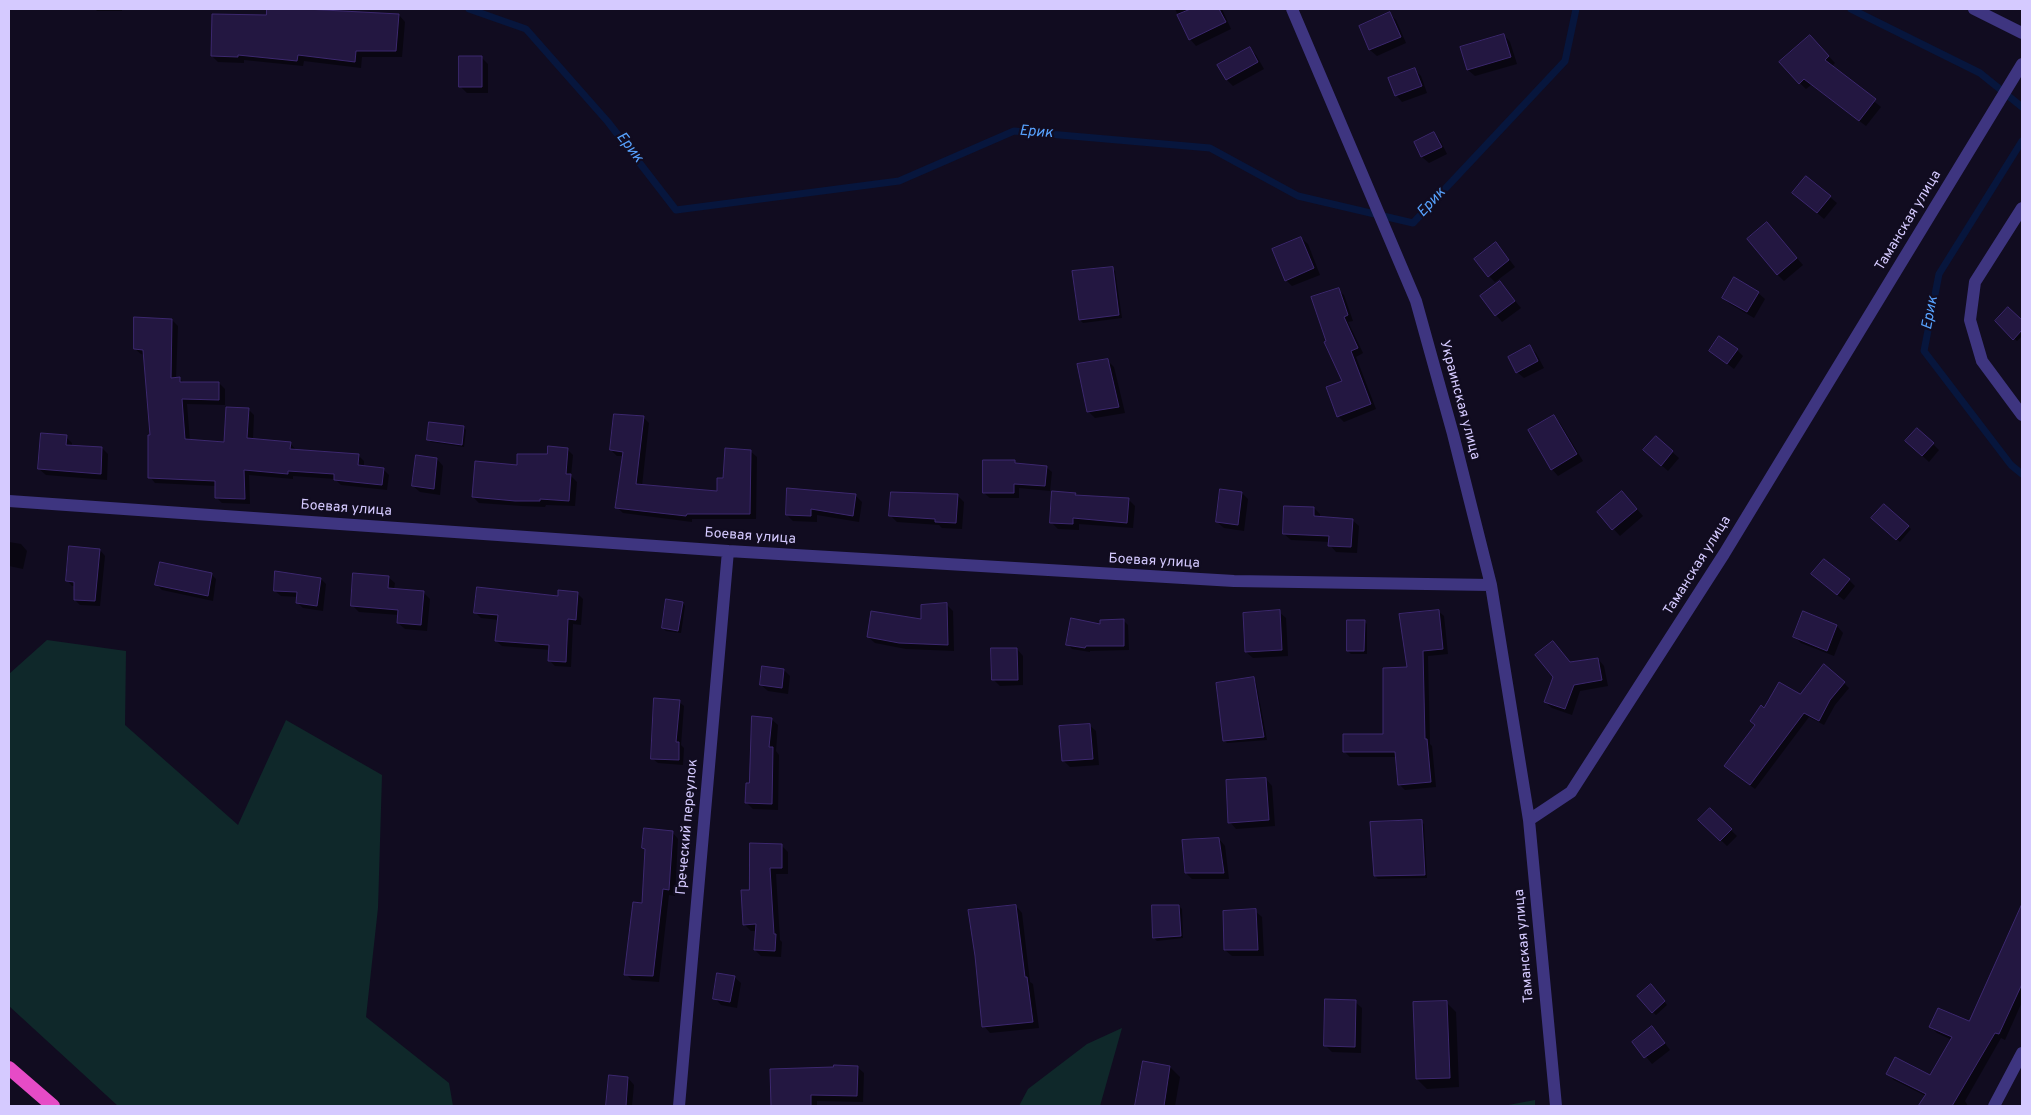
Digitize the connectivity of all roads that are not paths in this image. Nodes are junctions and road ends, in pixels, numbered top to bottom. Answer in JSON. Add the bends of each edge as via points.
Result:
{"nodes":[{"id":1,"x":1292,"y":9,"type":"edge"},
{"id":2,"x":1974,"y":9,"type":"edge"},
{"id":3,"x":2022,"y":33,"type":"edge"},
{"id":4,"x":2022,"y":64,"type":"edge"},
{"id":5,"x":2022,"y":208,"type":"edge"},
{"id":6,"x":2022,"y":415,"type":"edge"},
{"id":7,"x":9,"y":501,"type":"edge"},
{"id":8,"x":728,"y":551,"type":"junction"},
{"id":9,"x":1491,"y":585,"type":"junction"},
{"id":10,"x":1529,"y":820,"type":"junction"},
{"id":11,"x":2022,"y":1053,"type":"edge"},
{"id":12,"x":9,"y":1068,"type":"edge"},
{"id":13,"x":53,"y":1106,"type":"edge"},
{"id":14,"x":679,"y":1106,"type":"edge"},
{"id":15,"x":1556,"y":1106,"type":"edge"},
{"id":16,"x":1994,"y":1106,"type":"edge"}],
"edges":[{"from":1,"to":9,"type":"street","name":"Украинская улица","via":[[1416,301]]},
{"from":2,"to":3,"type":"street"},
{"from":4,"to":10,"type":"street","name":"Таманская улица","via":[[1724,554],[1571,792]]},
{"from":5,"to":6,"type":"street","via":[[1975,282],[1970,320],[1982,361]]},
{"from":7,"to":8,"type":"street","name":"Боевая улица"},
{"from":8,"to":9,"type":"street","name":"Боевая улица","via":[[1234,581]]},
{"from":8,"to":14,"type":"street","name":"Греческий переулок"},
{"from":9,"to":10,"type":"street","name":"Украинская улица"},
{"from":10,"to":15,"type":"street","name":"Таманская улица"},
{"from":11,"to":16,"type":"street"},
{"from":12,"to":13,"type":"highway"}]}
